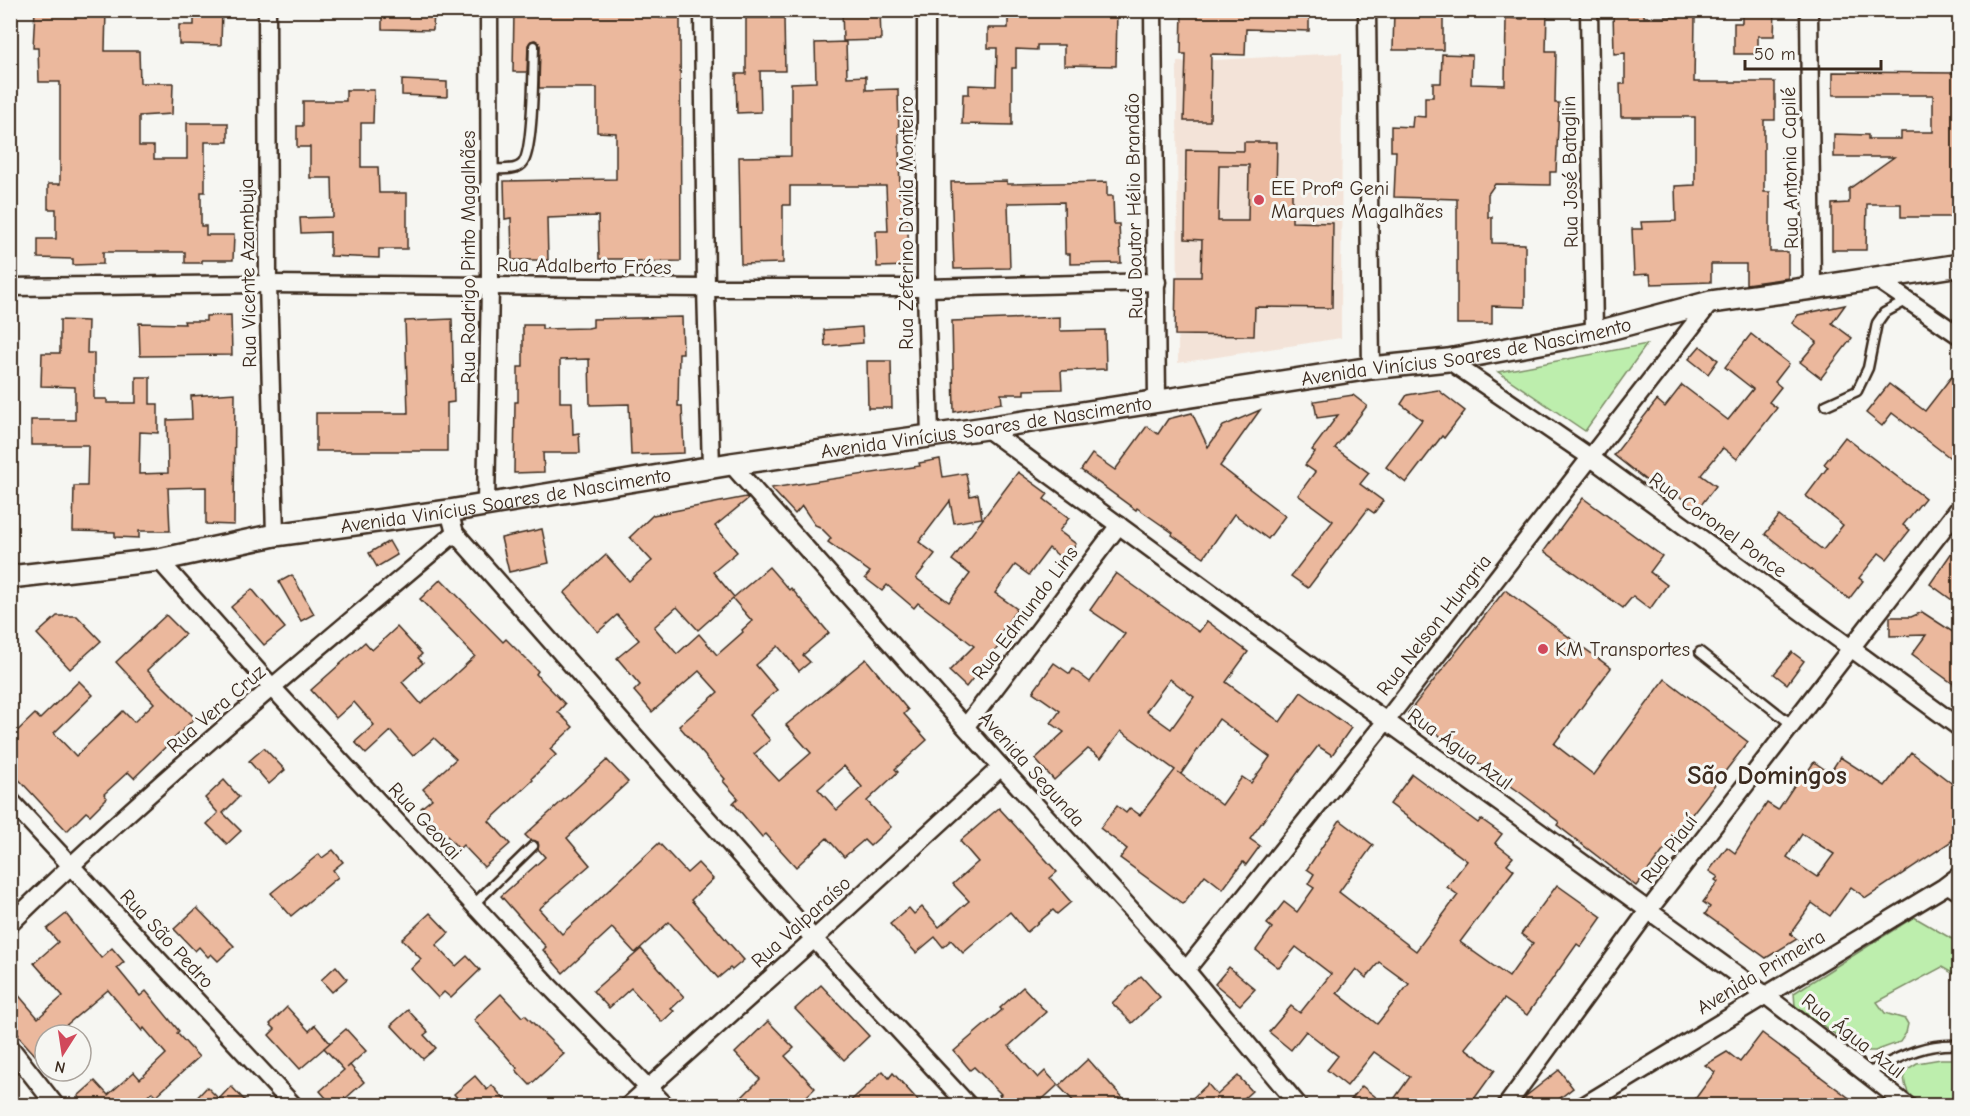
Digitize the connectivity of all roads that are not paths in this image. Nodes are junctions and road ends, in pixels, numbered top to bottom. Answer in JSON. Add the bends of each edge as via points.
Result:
{"nodes":[{"id":1,"x":267,"y":10,"type":"edge"},
{"id":2,"x":489,"y":10,"type":"edge"},
{"id":3,"x":703,"y":10,"type":"edge"},
{"id":4,"x":926,"y":10,"type":"edge"},
{"id":5,"x":1153,"y":10,"type":"edge"},
{"id":6,"x":1367,"y":10,"type":"edge"},
{"id":7,"x":1588,"y":10,"type":"edge"},
{"id":8,"x":1809,"y":10,"type":"edge"},
{"id":9,"x":534,"y":46,"type":"dead end"},
{"id":10,"x":490,"y":170,"type":"junction"},
{"id":11,"x":1959,"y":266,"type":"edge"},
{"id":12,"x":1875,"y":278,"type":"junction"},
{"id":13,"x":1157,"y":282,"type":"junction"},
{"id":14,"x":268,"y":284,"type":"junction"},
{"id":15,"x":490,"y":286,"type":"junction"},
{"id":16,"x":10,"y":287,"type":"edge"},
{"id":17,"x":706,"y":288,"type":"junction"},
{"id":18,"x":926,"y":288,"type":"junction"},
{"id":19,"x":1812,"y":288,"type":"junction"},
{"id":20,"x":1906,"y":301,"type":"junction"},
{"id":21,"x":1711,"y":302,"type":"junction"},
{"id":22,"x":1594,"y":333,"type":"junction"},
{"id":23,"x":1959,"y":336,"type":"edge"},
{"id":24,"x":1448,"y":360,"type":"junction"},
{"id":25,"x":1371,"y":368,"type":"junction"},
{"id":26,"x":1157,"y":400,"type":"junction"},
{"id":27,"x":1826,"y":405,"type":"dead end"},
{"id":28,"x":986,"y":428,"type":"junction"},
{"id":29,"x":930,"y":435,"type":"junction"},
{"id":30,"x":1590,"y":457,"type":"junction"},
{"id":31,"x":721,"y":466,"type":"junction"},
{"id":32,"x":486,"y":504,"type":"junction"},
{"id":33,"x":1959,"y":507,"type":"edge"},
{"id":34,"x":449,"y":511,"type":"junction"},
{"id":35,"x":1119,"y":525,"type":"junction"},
{"id":36,"x":455,"y":533,"type":"junction"},
{"id":37,"x":275,"y":535,"type":"junction"},
{"id":38,"x":159,"y":560,"type":"junction"},
{"id":39,"x":10,"y":577,"type":"edge"},
{"id":40,"x":1849,"y":648,"type":"junction"},
{"id":41,"x":1700,"y":652,"type":"dead end"},
{"id":42,"x":272,"y":687,"type":"junction"},
{"id":43,"x":1386,"y":721,"type":"junction"},
{"id":44,"x":1791,"y":724,"type":"junction"},
{"id":45,"x":966,"y":726,"type":"junction"},
{"id":46,"x":1959,"y":728,"type":"edge"},
{"id":47,"x":1001,"y":767,"type":"junction"},
{"id":48,"x":10,"y":800,"type":"edge"},
{"id":49,"x":533,"y":846,"type":"dead end"},
{"id":50,"x":70,"y":865,"type":"junction"},
{"id":51,"x":1959,"y":875,"type":"edge"},
{"id":52,"x":1944,"y":887,"type":"junction"},
{"id":53,"x":1959,"y":897,"type":"edge"},
{"id":54,"x":473,"y":905,"type":"junction"},
{"id":55,"x":1648,"y":911,"type":"junction"},
{"id":56,"x":10,"y":924,"type":"edge"},
{"id":57,"x":814,"y":939,"type":"junction"},
{"id":58,"x":1186,"y":970,"type":"junction"},
{"id":59,"x":1764,"y":994,"type":"junction"},
{"id":60,"x":1959,"y":1045,"type":"edge"},
{"id":61,"x":10,"y":1047,"type":"edge"},
{"id":62,"x":1868,"y":1073,"type":"junction"},
{"id":63,"x":649,"y":1087,"type":"junction"},
{"id":64,"x":56,"y":1106,"type":"edge"},
{"id":65,"x":294,"y":1106,"type":"edge"},
{"id":66,"x":628,"y":1106,"type":"edge"},
{"id":67,"x":666,"y":1106,"type":"edge"},
{"id":68,"x":969,"y":1106,"type":"edge"},
{"id":69,"x":1299,"y":1106,"type":"edge"},
{"id":70,"x":1506,"y":1106,"type":"edge"},
{"id":71,"x":1583,"y":1106,"type":"edge"},
{"id":72,"x":1908,"y":1106,"type":"edge"}],
"edges":[{"from":1,"to":14,"type":"street","name":"Rua Vicente Azambuja"},
{"from":2,"to":10,"type":"street","name":"Rua Rodrigo Pinto Magalhães"},
{"from":3,"to":17,"type":"street"},
{"from":4,"to":18,"type":"street","name":"Rua Zeferino D'avila Monteiro"},
{"from":5,"to":13,"type":"street","name":"Rua Doutor Hélio Brandão"},
{"from":6,"to":25,"type":"street"},
{"from":7,"to":22,"type":"street","name":"Rua José Bataglin"},
{"from":8,"to":19,"type":"street","name":"Rua Antonia Capilé"},
{"from":9,"to":10,"type":"lane","via":[[527,157],[515,168]]},
{"from":10,"to":15,"type":"street","name":"Rua Rodrigo Pinto Magalhães"},
{"from":11,"to":12,"type":"street","name":"Avenida Vinícius Soares de Nascimento"},
{"from":12,"to":19,"type":"street","name":"Avenida Vinícius Soares de Nascimento"},
{"from":12,"to":20,"type":"street"},
{"from":13,"to":18,"type":"street","name":"Rua Adalberto Fróes"},
{"from":13,"to":26,"type":"street","name":"Rua Doutor Hélio Brandão"},
{"from":14,"to":15,"type":"street","name":"Rua Adalberto Fróes"},
{"from":14,"to":16,"type":"street","name":"Rua Adalberto Fróes"},
{"from":14,"to":37,"type":"street","name":"Rua Vicente Azambuja"},
{"from":15,"to":17,"type":"street","name":"Rua Adalberto Fróes"},
{"from":15,"to":32,"type":"street","name":"Rua Rodrigo Pinto Magalhães"},
{"from":17,"to":18,"type":"street","name":"Rua Adalberto Fróes"},
{"from":17,"to":31,"type":"street"},
{"from":18,"to":29,"type":"street","name":"Rua Zeferino D'avila Monteiro"},
{"from":19,"to":21,"type":"street","name":"Avenida Vinícius Soares de Nascimento"},
{"from":20,"to":23,"type":"street"},
{"from":20,"to":27,"type":"lane","via":[[1884,313],[1877,323],[1868,368],[1857,391]]},
{"from":21,"to":22,"type":"street","name":"Avenida Vinícius Soares de Nascimento"},
{"from":21,"to":30,"type":"street","name":"Rua Nelson Hungria"},
{"from":22,"to":24,"type":"street","name":"Avenida Vinícius Soares de Nascimento"},
{"from":24,"to":25,"type":"street","name":"Avenida Vinícius Soares de Nascimento"},
{"from":24,"to":30,"type":"street","name":"Rua Coronel Ponce"},
{"from":25,"to":26,"type":"street","name":"Avenida Vinícius Soares de Nascimento"},
{"from":26,"to":28,"type":"street","name":"Avenida Vinícius Soares de Nascimento"},
{"from":28,"to":29,"type":"street","name":"Avenida Vinícius Soares de Nascimento"},
{"from":28,"to":35,"type":"street","name":"Rua Água Azul"},
{"from":29,"to":31,"type":"street","name":"Avenida Vinícius Soares de Nascimento"},
{"from":30,"to":40,"type":"street","name":"Rua Coronel Ponce"},
{"from":30,"to":43,"type":"street","name":"Rua Nelson Hungria"},
{"from":31,"to":32,"type":"street","name":"Avenida Vinícius Soares de Nascimento"},
{"from":31,"to":45,"type":"street","name":"Avenida Segunda"},
{"from":32,"to":34,"type":"street","name":"Avenida Vinícius Soares de Nascimento"},
{"from":33,"to":40,"type":"street","name":"Rua Piauí"},
{"from":34,"to":36,"type":"street"},
{"from":34,"to":37,"type":"street","name":"Avenida Vinícius Soares de Nascimento"},
{"from":35,"to":43,"type":"street","name":"Rua Água Azul"},
{"from":35,"to":45,"type":"street","name":"Rua Edmundo Lins"},
{"from":36,"to":42,"type":"street","name":"Rua Vera Cruz"},
{"from":36,"to":57,"type":"street"},
{"from":37,"to":38,"type":"street","name":"Avenida Vinícius Soares de Nascimento"},
{"from":38,"to":39,"type":"street","name":"Avenida Vinícius Soares de Nascimento"},
{"from":38,"to":42,"type":"street","name":"Rua Geovai"},
{"from":40,"to":44,"type":"street","name":"Rua Piauí"},
{"from":40,"to":46,"type":"street","name":"Rua Coronel Ponce"},
{"from":41,"to":44,"type":"lane"},
{"from":42,"to":50,"type":"street","name":"Rua Vera Cruz"},
{"from":42,"to":54,"type":"street","name":"Rua Geovai"},
{"from":43,"to":55,"type":"street","name":"Rua Água Azul"},
{"from":43,"to":58,"type":"street","name":"Rua Nelson Hungria"},
{"from":44,"to":55,"type":"street","name":"Rua Piauí"},
{"from":45,"to":47,"type":"street","name":"Avenida Segunda"},
{"from":47,"to":57,"type":"street","name":"Rua Valparaíso"},
{"from":47,"to":58,"type":"street","name":"Avenida Segunda"},
{"from":48,"to":50,"type":"street","name":"Rua São Pedro"},
{"from":49,"to":54,"type":"lane"},
{"from":50,"to":56,"type":"street","name":"Rua Vera Cruz"},
{"from":50,"to":65,"type":"street","name":"Rua São Pedro"},
{"from":51,"to":52,"type":"street","name":"Avenida Primeira"},
{"from":52,"to":53,"type":"lane"},
{"from":52,"to":59,"type":"street","name":"Avenida Primeira"},
{"from":54,"to":63,"type":"street","name":"Rua Geovai"},
{"from":55,"to":59,"type":"street","name":"Rua Água Azul"},
{"from":55,"to":70,"type":"street","name":"Rua Piauí"},
{"from":57,"to":63,"type":"street","name":"Rua Valparaíso"},
{"from":57,"to":68,"type":"street"},
{"from":58,"to":69,"type":"street","name":"Avenida Segunda"},
{"from":59,"to":62,"type":"street","name":"Rua Água Azul"},
{"from":59,"to":71,"type":"street","name":"Avenida Primeira"},
{"from":60,"to":62,"type":"lane","via":[[1923,1047]]},
{"from":61,"to":64,"type":"street"},
{"from":62,"to":72,"type":"street","name":"Rua Água Azul"},
{"from":63,"to":66,"type":"street","name":"Rua Valparaíso"},
{"from":63,"to":67,"type":"street","name":"Rua Geovai"}]}
